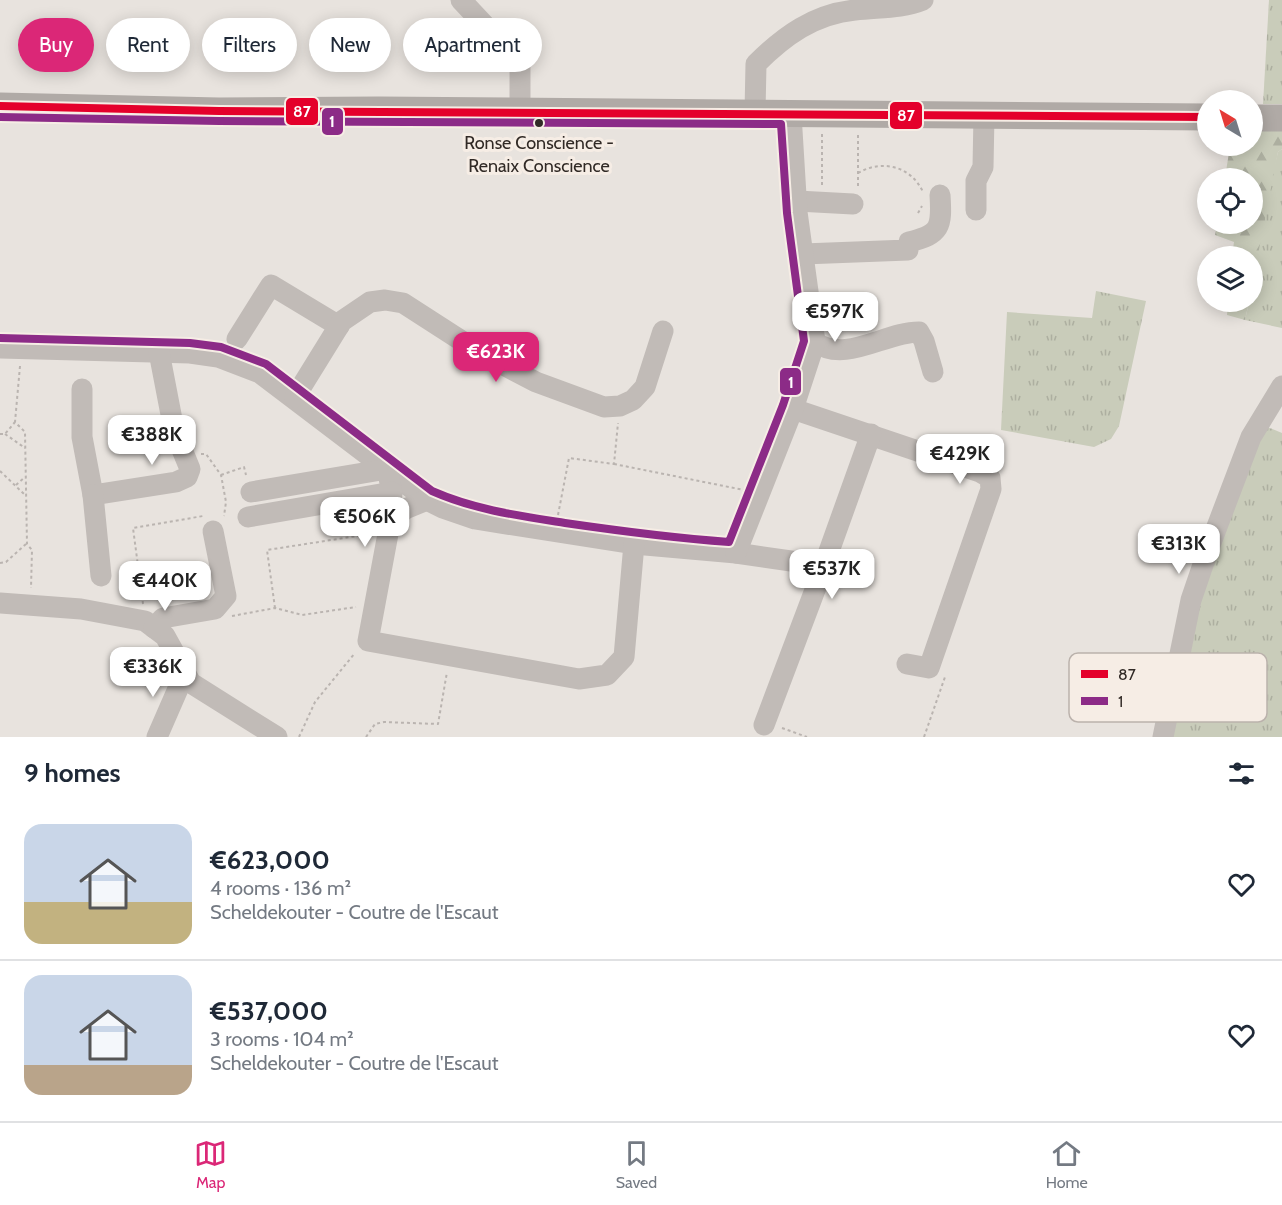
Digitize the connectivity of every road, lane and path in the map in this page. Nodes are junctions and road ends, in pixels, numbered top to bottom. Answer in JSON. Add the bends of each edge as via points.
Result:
{"nodes":[{"id":1,"x":461,"y":0,"type":"edge"},
{"id":2,"x":923,"y":0,"type":"edge"},
{"id":3,"x":0,"y":106,"type":"edge"},
{"id":4,"x":520,"y":112,"type":"junction"},
{"id":5,"x":755,"y":112,"type":"junction"},
{"id":6,"x":791,"y":114,"type":"junction"},
{"id":7,"x":858,"y":114,"type":"junction"},
{"id":8,"x":984,"y":115,"type":"junction"},
{"id":9,"x":1197,"y":117,"type":"edge"},
{"id":10,"x":1263,"y":118,"type":"edge"},
{"id":11,"x":1282,"y":118,"type":"edge"},
{"id":12,"x":822,"y":130,"type":"dead end"},
{"id":13,"x":858,"y":172,"type":"junction"},
{"id":14,"x":940,"y":195,"type":"dead end"},
{"id":15,"x":796,"y":201,"type":"junction"},
{"id":16,"x":822,"y":203,"type":"junction"},
{"id":17,"x":853,"y":204,"type":"joint"},
{"id":18,"x":976,"y":210,"type":"dead end"},
{"id":19,"x":918,"y":213,"type":"dead end"},
{"id":20,"x":803,"y":254,"type":"junction"},
{"id":21,"x":339,"y":326,"type":"junction"},
{"id":22,"x":663,"y":331,"type":"dead end"},
{"id":23,"x":237,"y":339,"type":"dead end"},
{"id":24,"x":815,"y":342,"type":"junction"},
{"id":25,"x":0,"y":348,"type":"edge"},
{"id":26,"x":21,"y":349,"type":"junction"},
{"id":27,"x":159,"y":352,"type":"junction"},
{"id":28,"x":933,"y":372,"type":"dead end"},
{"id":29,"x":1282,"y":386,"type":"edge"},
{"id":30,"x":82,"y":389,"type":"dead end"},
{"id":31,"x":295,"y":397,"type":"junction"},
{"id":32,"x":620,"y":406,"type":"junction"},
{"id":33,"x":793,"y":409,"type":"junction"},
{"id":34,"x":15,"y":422,"type":"junction"},
{"id":35,"x":0,"y":434,"type":"edge"},
{"id":36,"x":6,"y":434,"type":"junction"},
{"id":37,"x":871,"y":434,"type":"junction"},
{"id":38,"x":25,"y":448,"type":"junction"},
{"id":39,"x":184,"y":453,"type":"junction"},
{"id":40,"x":614,"y":464,"type":"junction"},
{"id":41,"x":387,"y":469,"type":"junction"},
{"id":42,"x":0,"y":471,"type":"edge"},
{"id":43,"x":221,"y":475,"type":"junction"},
{"id":44,"x":25,"y":477,"type":"junction"},
{"id":45,"x":16,"y":485,"type":"junction"},
{"id":46,"x":251,"y":492,"type":"joint"},
{"id":47,"x":392,"y":492,"type":"junction"},
{"id":48,"x":760,"y":493,"type":"junction"},
{"id":49,"x":25,"y":495,"type":"junction"},
{"id":50,"x":93,"y":495,"type":"junction"},
{"id":51,"x":427,"y":500,"type":"junction"},
{"id":52,"x":248,"y":517,"type":"dead end"},
{"id":53,"x":216,"y":518,"type":"junction"},
{"id":54,"x":389,"y":527,"type":"junction"},
{"id":55,"x":555,"y":532,"type":"junction"},
{"id":56,"x":27,"y":544,"type":"junction"},
{"id":57,"x":634,"y":544,"type":"junction"},
{"id":58,"x":736,"y":553,"type":"junction"},
{"id":59,"x":0,"y":563,"type":"edge"},
{"id":60,"x":101,"y":576,"type":"dead end"},
{"id":61,"x":818,"y":582,"type":"junction"},
{"id":62,"x":0,"y":603,"type":"edge"},
{"id":63,"x":373,"y":604,"type":"junction"},
{"id":64,"x":42,"y":606,"type":"junction"},
{"id":65,"x":275,"y":608,"type":"junction"},
{"id":66,"x":216,"y":609,"type":"junction"},
{"id":67,"x":147,"y":624,"type":"junction"},
{"id":68,"x":368,"y":642,"type":"junction"},
{"id":69,"x":1180,"y":653,"type":"edge"},
{"id":70,"x":449,"y":657,"type":"junction"},
{"id":71,"x":907,"y":664,"type":"dead end"},
{"id":72,"x":947,"y":671,"type":"dead end"},
{"id":73,"x":184,"y":675,"type":"junction"},
{"id":74,"x":1166,"y":722,"type":"edge"},
{"id":75,"x":765,"y":723,"type":"joint"},
{"id":76,"x":158,"y":737,"type":"edge"},
{"id":77,"x":277,"y":737,"type":"edge"},
{"id":78,"x":299,"y":737,"type":"edge"},
{"id":79,"x":366,"y":737,"type":"edge"},
{"id":80,"x":807,"y":737,"type":"edge"},
{"id":81,"x":924,"y":737,"type":"edge"},
{"id":82,"x":1163,"y":737,"type":"edge"}],
"edges":[{"from":1,"to":4,"type":"street","via":[[520,63]]},
{"from":2,"to":5,"type":"street","via":[[816,17],[777,43],[756,64]]},
{"from":3,"to":4,"type":"main road"},
{"from":4,"to":5,"type":"main road"},
{"from":5,"to":6,"type":"main road"},
{"from":6,"to":7,"type":"main road"},
{"from":6,"to":15,"type":"street"},
{"from":7,"to":8,"type":"main road"},
{"from":7,"to":13,"type":"path"},
{"from":8,"to":9,"type":"main road"},
{"from":8,"to":18,"type":"street"},
{"from":10,"to":11,"type":"main road"},
{"from":12,"to":16,"type":"path"},
{"from":13,"to":17,"type":"path","via":[[858,198]]},
{"from":13,"to":19,"type":"path","via":[[870,166],[892,165],[914,177],[925,201]]},
{"from":14,"to":20,"type":"street","via":[[939,228],[932,235],[909,242],[908,250]]},
{"from":15,"to":16,"type":"street"},
{"from":15,"to":20,"type":"street"},
{"from":16,"to":17,"type":"street"},
{"from":20,"to":24,"type":"street"},
{"from":21,"to":23,"type":"street","via":[[271,285]]},
{"from":21,"to":31,"type":"street"},
{"from":21,"to":32,"type":"street","via":[[370,302],[403,303],[479,352],[536,382],[604,407]]},
{"from":22,"to":32,"type":"street","via":[[645,387],[633,400]]},
{"from":24,"to":28,"type":"street","via":[[826,350],[841,351],[904,332],[918,332]]},
{"from":24,"to":33,"type":"street"},
{"from":25,"to":26,"type":"street"},
{"from":26,"to":27,"type":"street"},
{"from":26,"to":34,"type":"path"},
{"from":27,"to":31,"type":"street","via":[[218,357],[260,373]]},
{"from":27,"to":39,"type":"street","via":[[174,430]]},
{"from":29,"to":69,"type":"street","via":[[1258,427],[1191,600]]},
{"from":30,"to":50,"type":"street","via":[[82,437]]},
{"from":31,"to":41,"type":"street"},
{"from":32,"to":40,"type":"path"},
{"from":33,"to":37,"type":"street"},
{"from":33,"to":48,"type":"street"},
{"from":34,"to":36,"type":"path"},
{"from":34,"to":38,"type":"path","via":[[25,432]]},
{"from":35,"to":36,"type":"path"},
{"from":36,"to":38,"type":"path"},
{"from":37,"to":61,"type":"street"},
{"from":37,"to":71,"type":"street","via":[[990,478],[991,489],[929,668]]},
{"from":38,"to":44,"type":"path"},
{"from":39,"to":43,"type":"path","via":[[206,454]]},
{"from":39,"to":50,"type":"street","via":[[190,469],[187,477]]},
{"from":40,"to":48,"type":"path"},
{"from":40,"to":55,"type":"path","via":[[569,458]]},
{"from":41,"to":46,"type":"street"},
{"from":41,"to":47,"type":"street"},
{"from":41,"to":51,"type":"street"},
{"from":42,"to":45,"type":"path"},
{"from":43,"to":46,"type":"path","via":[[244,467]]},
{"from":43,"to":53,"type":"path","via":[[226,502]]},
{"from":44,"to":45,"type":"path"},
{"from":44,"to":49,"type":"path"},
{"from":45,"to":49,"type":"path"},
{"from":47,"to":52,"type":"street"},
{"from":47,"to":54,"type":"street"},
{"from":48,"to":58,"type":"street"},
{"from":49,"to":56,"type":"path"},
{"from":50,"to":60,"type":"street"},
{"from":51,"to":54,"type":"street","via":[[405,509]]},
{"from":51,"to":55,"type":"street","via":[[475,519]]},
{"from":53,"to":66,"type":"street","via":[[226,596]]},
{"from":53,"to":67,"type":"path","via":[[133,528]]},
{"from":54,"to":63,"type":"street"},
{"from":54,"to":65,"type":"path","via":[[267,550]]},
{"from":55,"to":57,"type":"street"},
{"from":56,"to":59,"type":"path"},
{"from":56,"to":64,"type":"path","via":[[32,550],[31,589]]},
{"from":57,"to":58,"type":"street"},
{"from":57,"to":70,"type":"street","via":[[624,657],[607,675],[579,679]]},
{"from":58,"to":61,"type":"street","via":[[805,563],[816,572]]},
{"from":61,"to":75,"type":"street"},
{"from":62,"to":64,"type":"street"},
{"from":63,"to":65,"type":"path","via":[[302,615]]},
{"from":63,"to":68,"type":"street"},
{"from":64,"to":67,"type":"street","via":[[81,609]]},
{"from":65,"to":66,"type":"path","via":[[230,616]]},
{"from":66,"to":67,"type":"street"},
{"from":67,"to":73,"type":"street","via":[[165,636]]},
{"from":68,"to":70,"type":"street"},
{"from":68,"to":78,"type":"path","via":[[346,660],[315,702]]},
{"from":70,"to":79,"type":"path","via":[[438,724],[384,722],[375,724]]},
{"from":72,"to":81,"type":"path"},
{"from":73,"to":76,"type":"street"},
{"from":73,"to":77,"type":"street","via":[[208,696]]},
{"from":74,"to":82,"type":"street"},
{"from":75,"to":80,"type":"path"}]}
